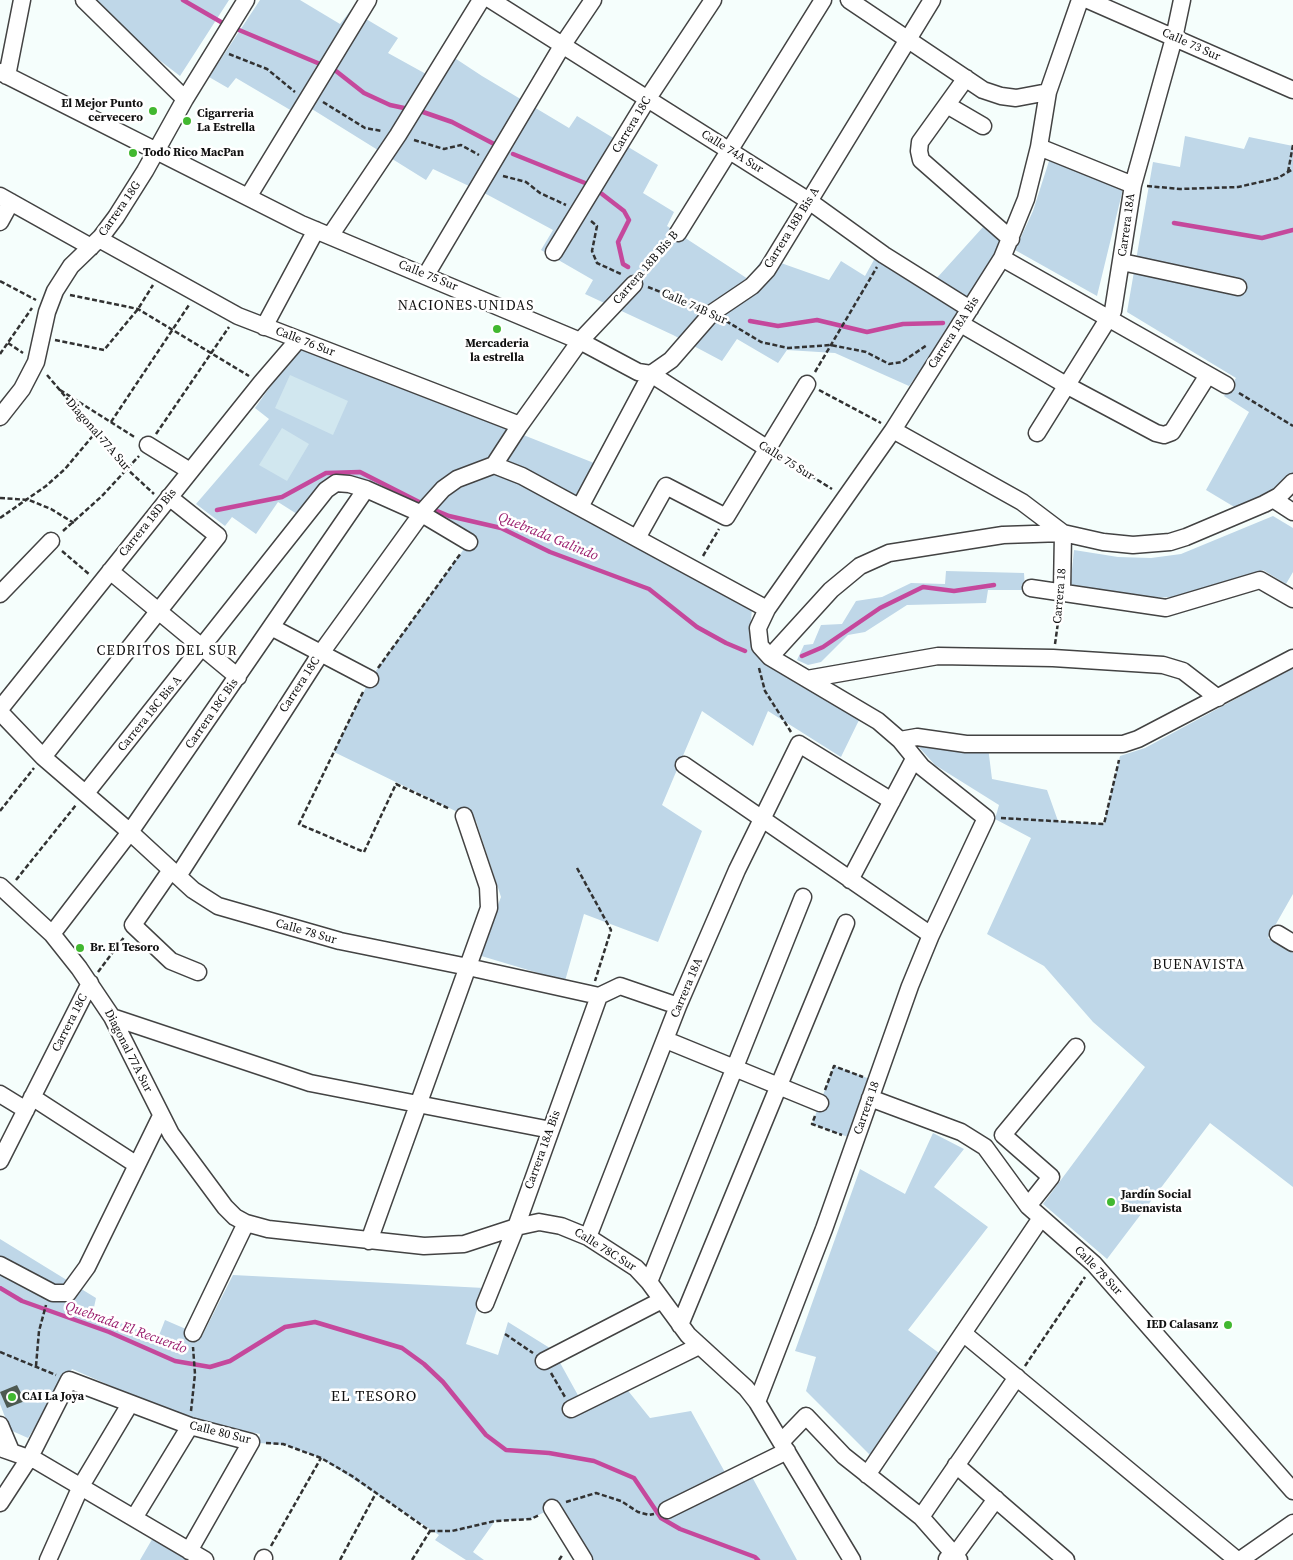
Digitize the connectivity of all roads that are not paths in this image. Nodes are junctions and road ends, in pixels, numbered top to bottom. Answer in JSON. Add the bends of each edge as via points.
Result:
{"nodes":[{"id":1,"x":22,"y":0,"type":"edge"},
{"id":2,"x":84,"y":0,"type":"edge"},
{"id":3,"x":246,"y":0,"type":"edge"},
{"id":4,"x":368,"y":0,"type":"edge"},
{"id":5,"x":481,"y":0,"type":"edge"},
{"id":6,"x":491,"y":0,"type":"edge"},
{"id":7,"x":593,"y":0,"type":"edge"},
{"id":8,"x":713,"y":0,"type":"edge"},
{"id":9,"x":823,"y":0,"type":"edge"},
{"id":10,"x":849,"y":0,"type":"edge"},
{"id":11,"x":932,"y":0,"type":"edge"},
{"id":12,"x":1080,"y":0,"type":"edge"},
{"id":13,"x":1088,"y":0,"type":"edge"},
{"id":14,"x":1182,"y":0,"type":"edge"},
{"id":15,"x":1174,"y":38,"type":"junction"},
{"id":16,"x":908,"y":40,"type":"junction"},
{"id":17,"x":562,"y":46,"type":"junction"},
{"id":18,"x":3,"y":74,"type":"edge"},
{"id":19,"x":966,"y":78,"type":"junction"},
{"id":20,"x":1293,"y":90,"type":"edge"},
{"id":21,"x":1048,"y":92,"type":"junction"},
{"id":22,"x":648,"y":98,"type":"junction"},
{"id":23,"x":185,"y":99,"type":"junction"},
{"id":24,"x":947,"y":105,"type":"junction"},
{"id":25,"x":983,"y":126,"type":"dead end"},
{"id":26,"x":1039,"y":147,"type":"junction"},
{"id":27,"x":730,"y":150,"type":"junction"},
{"id":28,"x":157,"y":151,"type":"junction"},
{"id":29,"x":1133,"y":185,"type":"junction"},
{"id":30,"x":248,"y":197,"type":"junction"},
{"id":31,"x":6,"y":199,"type":"edge"},
{"id":32,"x":809,"y":201,"type":"junction"},
{"id":33,"x":0,"y":222,"type":"edge"},
{"id":34,"x":323,"y":233,"type":"junction"},
{"id":35,"x":678,"y":233,"type":"road end"},
{"id":36,"x":1011,"y":239,"type":"junction"},
{"id":37,"x":95,"y":243,"type":"junction"},
{"id":38,"x":554,"y":252,"type":"dead end"},
{"id":39,"x":1002,"y":258,"type":"junction"},
{"id":40,"x":1122,"y":262,"type":"junction"},
{"id":41,"x":426,"y":275,"type":"junction"},
{"id":42,"x":635,"y":283,"type":"road end"},
{"id":43,"x":1238,"y":287,"type":"dead end"},
{"id":44,"x":970,"y":309,"type":"junction"},
{"id":45,"x":1108,"y":319,"type":"junction"},
{"id":46,"x":961,"y":324,"type":"junction"},
{"id":47,"x":264,"y":327,"type":"junction"},
{"id":48,"x":298,"y":340,"type":"junction"},
{"id":49,"x":580,"y":341,"type":"junction"},
{"id":50,"x":651,"y":374,"type":"junction"},
{"id":51,"x":1208,"y":375,"type":"junction"},
{"id":52,"x":807,"y":384,"type":"road end"},
{"id":53,"x":1066,"y":385,"type":"junction"},
{"id":54,"x":1226,"y":385,"type":"road end"},
{"id":55,"x":0,"y":417,"type":"edge"},
{"id":56,"x":520,"y":425,"type":"junction"},
{"id":57,"x":893,"y":430,"type":"junction"},
{"id":58,"x":1037,"y":433,"type":"dead end"},
{"id":59,"x":148,"y":445,"type":"road end"},
{"id":60,"x":768,"y":449,"type":"junction"},
{"id":61,"x":494,"y":465,"type":"junction"},
{"id":62,"x":190,"y":471,"type":"junction"},
{"id":63,"x":1293,"y":482,"type":"edge"},
{"id":64,"x":366,"y":490,"type":"junction"},
{"id":65,"x":1273,"y":499,"type":"junction"},
{"id":66,"x":166,"y":500,"type":"junction"},
{"id":67,"x":580,"y":507,"type":"junction"},
{"id":68,"x":426,"y":508,"type":"junction"},
{"id":69,"x":1293,"y":512,"type":"edge"},
{"id":70,"x":1063,"y":533,"type":"junction"},
{"id":71,"x":637,"y":538,"type":"junction"},
{"id":72,"x":51,"y":541,"type":"road end"},
{"id":73,"x":469,"y":542,"type":"dead end"},
{"id":74,"x":105,"y":577,"type":"junction"},
{"id":75,"x":1031,"y":588,"type":"dead end"},
{"id":76,"x":1062,"y":592,"type":"junction"},
{"id":77,"x":0,"y":594,"type":"edge"},
{"id":78,"x":1293,"y":599,"type":"edge"},
{"id":79,"x":767,"y":609,"type":"junction"},
{"id":80,"x":158,"y":611,"type":"junction"},
{"id":81,"x":272,"y":628,"type":"junction"},
{"id":82,"x":203,"y":648,"type":"junction"},
{"id":83,"x":321,"y":653,"type":"junction"},
{"id":84,"x":766,"y":654,"type":"junction"},
{"id":85,"x":1293,"y":658,"type":"edge"},
{"id":86,"x":238,"y":677,"type":"junction"},
{"id":87,"x":370,"y":679,"type":"dead end"},
{"id":88,"x":807,"y":679,"type":"junction"},
{"id":89,"x":1218,"y":698,"type":"junction"},
{"id":90,"x":0,"y":710,"type":"edge"},
{"id":91,"x":900,"y":740,"type":"junction"},
{"id":92,"x":43,"y":757,"type":"junction"},
{"id":93,"x":914,"y":759,"type":"junction"},
{"id":94,"x":684,"y":765,"type":"dead end"},
{"id":95,"x":86,"y":793,"type":"junction"},
{"id":96,"x":892,"y":801,"type":"junction"},
{"id":97,"x":464,"y":816,"type":"road end"},
{"id":98,"x":762,"y":819,"type":"junction"},
{"id":99,"x":130,"y":832,"type":"junction"},
{"id":100,"x":175,"y":873,"type":"junction"},
{"id":101,"x":850,"y":880,"type":"junction"},
{"id":102,"x":2,"y":889,"type":"edge"},
{"id":103,"x":803,"y":897,"type":"dead end"},
{"id":104,"x":846,"y":923,"type":"dead end"},
{"id":105,"x":52,"y":934,"type":"junction"},
{"id":106,"x":1278,"y":934,"type":"dead end"},
{"id":107,"x":931,"y":935,"type":"junction"},
{"id":108,"x":1293,"y":943,"type":"edge"},
{"id":109,"x":468,"y":966,"type":"junction"},
{"id":110,"x":198,"y":972,"type":"dead end"},
{"id":111,"x":90,"y":983,"type":"junction"},
{"id":112,"x":595,"y":995,"type":"junction"},
{"id":113,"x":678,"y":1006,"type":"junction"},
{"id":114,"x":112,"y":1018,"type":"junction"},
{"id":115,"x":666,"y":1040,"type":"junction"},
{"id":116,"x":1076,"y":1047,"type":"dead end"},
{"id":117,"x":734,"y":1068,"type":"junction"},
{"id":118,"x":778,"y":1086,"type":"junction"},
{"id":119,"x":0,"y":1094,"type":"edge"},
{"id":120,"x":870,"y":1098,"type":"junction"},
{"id":121,"x":29,"y":1103,"type":"junction"},
{"id":122,"x":820,"y":1103,"type":"dead end"},
{"id":123,"x":417,"y":1106,"type":"junction"},
{"id":124,"x":160,"y":1116,"type":"junction"},
{"id":125,"x":551,"y":1130,"type":"junction"},
{"id":126,"x":0,"y":1161,"type":"edge"},
{"id":127,"x":137,"y":1165,"type":"junction"},
{"id":128,"x":1028,"y":1206,"type":"junction"},
{"id":129,"x":1041,"y":1218,"type":"junction"},
{"id":130,"x":246,"y":1223,"type":"junction"},
{"id":131,"x":516,"y":1227,"type":"junction"},
{"id":132,"x":588,"y":1237,"type":"junction"},
{"id":133,"x":369,"y":1241,"type":"junction"},
{"id":134,"x":0,"y":1265,"type":"edge"},
{"id":135,"x":649,"y":1282,"type":"junction"},
{"id":136,"x":662,"y":1300,"type":"junction"},
{"id":137,"x":485,"y":1304,"type":"dead end"},
{"id":138,"x":680,"y":1325,"type":"junction"},
{"id":139,"x":193,"y":1333,"type":"dead end"},
{"id":140,"x":963,"y":1333,"type":"junction"},
{"id":141,"x":698,"y":1346,"type":"junction"},
{"id":142,"x":544,"y":1361,"type":"dead end"},
{"id":143,"x":1017,"y":1377,"type":"junction"},
{"id":144,"x":758,"y":1402,"type":"junction"},
{"id":145,"x":130,"y":1404,"type":"junction"},
{"id":146,"x":571,"y":1409,"type":"dead end"},
{"id":147,"x":0,"y":1425,"type":"edge"},
{"id":148,"x":190,"y":1426,"type":"junction"},
{"id":149,"x":784,"y":1446,"type":"junction"},
{"id":150,"x":5,"y":1450,"type":"edge"},
{"id":151,"x":30,"y":1457,"type":"junction"},
{"id":152,"x":956,"y":1465,"type":"junction"},
{"id":153,"x":867,"y":1475,"type":"junction"},
{"id":154,"x":81,"y":1486,"type":"junction"},
{"id":155,"x":1293,"y":1491,"type":"edge"},
{"id":156,"x":996,"y":1499,"type":"junction"},
{"id":157,"x":0,"y":1503,"type":"edge"},
{"id":158,"x":552,"y":1508,"type":"dead end"},
{"id":159,"x":667,"y":1510,"type":"dead end"},
{"id":160,"x":921,"y":1517,"type":"junction"},
{"id":161,"x":134,"y":1518,"type":"junction"},
{"id":162,"x":1293,"y":1523,"type":"edge"},
{"id":163,"x":189,"y":1550,"type":"junction"},
{"id":164,"x":953,"y":1558,"type":"edge"},
{"id":165,"x":48,"y":1560,"type":"edge"},
{"id":166,"x":205,"y":1560,"type":"edge"},
{"id":167,"x":584,"y":1560,"type":"edge"},
{"id":168,"x":852,"y":1560,"type":"edge"},
{"id":169,"x":1066,"y":1560,"type":"edge"},
{"id":170,"x":1238,"y":1560,"type":"edge"}],
"edges":[{"from":1,"to":18,"type":"street"},
{"from":2,"to":23,"type":"street"},
{"from":3,"to":23,"type":"street","name":"Carrera 18G"},
{"from":4,"to":30,"type":"street"},
{"from":5,"to":34,"type":"street","via":[[398,135]]},
{"from":6,"to":17,"type":"street","name":"Calle 74A Sur"},
{"from":7,"to":17,"type":"street"},
{"from":8,"to":22,"type":"street","name":"Carrera 18C"},
{"from":9,"to":27,"type":"street","name":"Carrera 18B Bis B"},
{"from":10,"to":16,"type":"street"},
{"from":11,"to":16,"type":"street","name":"Carrera 18B Bis A"},
{"from":12,"to":21,"type":"street","name":"Carrera 18A Bis"},
{"from":13,"to":15,"type":"street","name":"Calle 73 Sur"},
{"from":14,"to":15,"type":"street","name":"Carrera 18A"},
{"from":15,"to":20,"type":"street","name":"Calle 73 Sur"},
{"from":15,"to":29,"type":"street","name":"Carrera 18A"},
{"from":16,"to":19,"type":"street"},
{"from":16,"to":32,"type":"street","name":"Carrera 18B Bis A"},
{"from":17,"to":22,"type":"street","name":"Calle 74A Sur"},
{"from":17,"to":41,"type":"street"},
{"from":18,"to":28,"type":"street","name":"Calle 75 Sur"},
{"from":19,"to":21,"type":"street","via":[[1001,96],[1024,97]]},
{"from":19,"to":24,"type":"street"},
{"from":21,"to":26,"type":"street","name":"Carrera 18A Bis"},
{"from":22,"to":27,"type":"street","name":"Calle 74A Sur"},
{"from":22,"to":38,"type":"street","name":"Carrera 18C"},
{"from":23,"to":28,"type":"street","name":"Carrera 18G"},
{"from":24,"to":25,"type":"street"},
{"from":24,"to":36,"type":"street","via":[[920,142],[921,160]]},
{"from":26,"to":29,"type":"street"},
{"from":26,"to":36,"type":"street","name":"Carrera 18A Bis","via":[[1026,199]]},
{"from":27,"to":32,"type":"street","name":"Calle 74A Sur"},
{"from":27,"to":35,"type":"street","name":"Carrera 18B Bis B"},
{"from":28,"to":30,"type":"street","name":"Calle 75 Sur"},
{"from":28,"to":37,"type":"street","name":"Carrera 18G","via":[[110,227]]},
{"from":29,"to":40,"type":"street","name":"Carrera 18A"},
{"from":30,"to":34,"type":"street","name":"Calle 75 Sur"},
{"from":31,"to":33,"type":"street"},
{"from":31,"to":37,"type":"street","name":"Calle 76 Sur"},
{"from":32,"to":44,"type":"street","name":"Calle 74A Sur","via":[[884,255]]},
{"from":32,"to":50,"type":"street","name":"Carrera 18B Bis A","via":[[761,278],[712,313],[671,360]]},
{"from":34,"to":41,"type":"street","name":"Calle 75 Sur"},
{"from":34,"to":47,"type":"street"},
{"from":36,"to":39,"type":"street","name":"Carrera 18A Bis"},
{"from":37,"to":47,"type":"street","name":"Calle 76 Sur"},
{"from":37,"to":55,"type":"street","name":"Carrera 18G","via":[[71,266],[55,292],[43,304],[42,337],[36,362],[22,389]]},
{"from":39,"to":44,"type":"street","name":"Carrera 18A Bis"},
{"from":39,"to":45,"type":"street"},
{"from":40,"to":43,"type":"street"},
{"from":40,"to":45,"type":"street","name":"Carrera 18A","via":[[1116,301]]},
{"from":41,"to":49,"type":"street","name":"Calle 75 Sur"},
{"from":42,"to":49,"type":"street","name":"Carrera 18B Bis B"},
{"from":44,"to":46,"type":"street","name":"Carrera 18A Bis"},
{"from":45,"to":51,"type":"street"},
{"from":45,"to":53,"type":"street","name":"Carrera 18A"},
{"from":46,"to":53,"type":"street"},
{"from":46,"to":57,"type":"street","name":"Carrera 18A Bis"},
{"from":47,"to":48,"type":"street","name":"Calle 76 Sur"},
{"from":48,"to":56,"type":"street","name":"Calle 76 Sur"},
{"from":48,"to":62,"type":"street","name":"Carrera 18D Bis"},
{"from":49,"to":50,"type":"street","name":"Calle 75 Sur","via":[[638,372]]},
{"from":49,"to":56,"type":"street","name":"Carrera 18B Bis B"},
{"from":50,"to":60,"type":"street","name":"Calle 75 Sur"},
{"from":50,"to":67,"type":"street","name":"Carrera 18B Bis A"},
{"from":51,"to":53,"type":"street","via":[[1172,432],[1164,435]]},
{"from":51,"to":54,"type":"street"},
{"from":52,"to":60,"type":"street"},
{"from":53,"to":58,"type":"street","name":"Carrera 18A"},
{"from":56,"to":61,"type":"street","name":"Carrera 18B Bis B"},
{"from":57,"to":70,"type":"street","via":[[1022,502]]},
{"from":57,"to":79,"type":"street","name":"Carrera 18A Bis"},
{"from":59,"to":62,"type":"street"},
{"from":60,"to":71,"type":"street","via":[[726,517],[666,486]]},
{"from":61,"to":67,"type":"street"},
{"from":61,"to":68,"type":"street","via":[[457,479]]},
{"from":62,"to":66,"type":"street","name":"Carrera 18D Bis"},
{"from":63,"to":65,"type":"street"},
{"from":64,"to":68,"type":"street"},
{"from":64,"to":81,"type":"street","name":"Carrera 18C Bis"},
{"from":64,"to":82,"type":"street","name":"Carrera 18C Bis A","via":[[336,483],[326,490]]},
{"from":65,"to":69,"type":"street"},
{"from":65,"to":70,"type":"street","via":[[1170,542],[1133,545]]},
{"from":66,"to":74,"type":"street","name":"Carrera 18D Bis"},
{"from":66,"to":80,"type":"street","via":[[218,536]]},
{"from":67,"to":71,"type":"street"},
{"from":68,"to":73,"type":"street"},
{"from":68,"to":83,"type":"street","name":"Carrera 18C"},
{"from":70,"to":76,"type":"street","name":"Carrera 18"},
{"from":70,"to":84,"type":"street","via":[[1003,535],[890,553],[860,566]]},
{"from":71,"to":79,"type":"street"},
{"from":72,"to":77,"type":"street"},
{"from":74,"to":80,"type":"street"},
{"from":74,"to":90,"type":"street","name":"Carrera 18D Bis"},
{"from":75,"to":76,"type":"street"},
{"from":76,"to":78,"type":"street","via":[[1166,608],[1255,580],[1265,582]]},
{"from":79,"to":84,"type":"street","name":"Carrera 18A Bis","via":[[758,633]]},
{"from":80,"to":82,"type":"street"},
{"from":80,"to":92,"type":"street"},
{"from":81,"to":83,"type":"street"},
{"from":81,"to":86,"type":"street","name":"Carrera 18C Bis"},
{"from":82,"to":86,"type":"street"},
{"from":82,"to":95,"type":"street","name":"Carrera 18C Bis A"},
{"from":83,"to":87,"type":"street"},
{"from":83,"to":100,"type":"street","name":"Carrera 18C"},
{"from":84,"to":88,"type":"street"},
{"from":85,"to":89,"type":"street"},
{"from":86,"to":99,"type":"street","name":"Carrera 18C Bis"},
{"from":88,"to":89,"type":"street","via":[[938,656],[1053,658],[1163,665],[1183,672]]},
{"from":88,"to":91,"type":"street","via":[[878,721]]},
{"from":89,"to":91,"type":"street","via":[[1123,744],[966,744],[917,737]]},
{"from":90,"to":92,"type":"street","name":"Calle 78 Sur"},
{"from":91,"to":93,"type":"street"},
{"from":92,"to":95,"type":"street","name":"Calle 78 Sur"},
{"from":93,"to":96,"type":"street"},
{"from":93,"to":107,"type":"street","name":"Carrera 18","via":[[986,818]]},
{"from":94,"to":98,"type":"street"},
{"from":95,"to":99,"type":"street","name":"Calle 78 Sur"},
{"from":96,"to":98,"type":"street","name":"Carrera 18A","via":[[799,744]]},
{"from":96,"to":101,"type":"street"},
{"from":97,"to":109,"type":"street","via":[[490,898]]},
{"from":98,"to":101,"type":"street"},
{"from":98,"to":113,"type":"street","name":"Carrera 18A","via":[[736,870]]},
{"from":99,"to":100,"type":"street","name":"Calle 78 Sur"},
{"from":99,"to":105,"type":"street","name":"Carrera 18C Bis"},
{"from":100,"to":109,"type":"street","name":"Calle 78 Sur","via":[[205,900],[218,906],[340,941]]},
{"from":100,"to":110,"type":"street","name":"Carrera 18C","via":[[133,926],[170,961]]},
{"from":101,"to":107,"type":"street"},
{"from":102,"to":105,"type":"street","name":"Diagonal 77A Sur"},
{"from":103,"to":117,"type":"street"},
{"from":104,"to":118,"type":"street"},
{"from":105,"to":111,"type":"street","name":"Diagonal 77A Sur"},
{"from":106,"to":108,"type":"street"},
{"from":107,"to":120,"type":"street","name":"Carrera 18"},
{"from":109,"to":112,"type":"street","name":"Calle 78 Sur"},
{"from":109,"to":123,"type":"street"},
{"from":111,"to":114,"type":"street","name":"Diagonal 77A Sur"},
{"from":111,"to":121,"type":"street","name":"Carrera 18C"},
{"from":112,"to":113,"type":"street","via":[[620,986]]},
{"from":112,"to":125,"type":"street","name":"Carrera 18A Bis"},
{"from":113,"to":115,"type":"street","name":"Carrera 18A"},
{"from":114,"to":123,"type":"street","via":[[310,1083]]},
{"from":114,"to":124,"type":"street","name":"Diagonal 77A Sur"},
{"from":115,"to":117,"type":"street"},
{"from":115,"to":132,"type":"street","name":"Carrera 18A"},
{"from":116,"to":128,"type":"street","via":[[1004,1135],[1051,1177]]},
{"from":117,"to":118,"type":"street"},
{"from":117,"to":135,"type":"street"},
{"from":118,"to":122,"type":"street"},
{"from":118,"to":138,"type":"street"},
{"from":119,"to":121,"type":"street"},
{"from":120,"to":128,"type":"street","name":"Calle 78 Sur","via":[[971,1137],[985,1147]]},
{"from":120,"to":144,"type":"street","name":"Carrera 18"},
{"from":121,"to":126,"type":"street","name":"Carrera 18C"},
{"from":121,"to":127,"type":"street"},
{"from":123,"to":125,"type":"street"},
{"from":123,"to":133,"type":"street"},
{"from":124,"to":127,"type":"street"},
{"from":124,"to":130,"type":"street","name":"Diagonal 77A Sur","via":[[225,1206]]},
{"from":125,"to":131,"type":"street","name":"Carrera 18A Bis"},
{"from":127,"to":134,"type":"street","via":[[87,1267],[68,1293],[53,1293]]},
{"from":128,"to":129,"type":"street","name":"Calle 78 Sur"},
{"from":129,"to":140,"type":"street"},
{"from":129,"to":155,"type":"street","name":"Calle 78 Sur","via":[[1094,1264]]},
{"from":130,"to":133,"type":"street","name":"Calle 78C Sur","via":[[268,1229]]},
{"from":130,"to":139,"type":"street"},
{"from":131,"to":132,"type":"street","name":"Calle 78C Sur","via":[[534,1222],[550,1223]]},
{"from":131,"to":133,"type":"street","name":"Calle 78C Sur","via":[[450,1246]]},
{"from":131,"to":137,"type":"street","name":"Carrera 18A Bis"},
{"from":132,"to":135,"type":"street","name":"Calle 78C Sur","via":[[626,1261]]},
{"from":135,"to":136,"type":"street","name":"Calle 78C Sur"},
{"from":136,"to":138,"type":"street","name":"Calle 78C Sur"},
{"from":136,"to":142,"type":"street"},
{"from":138,"to":141,"type":"street","name":"Calle 78C Sur"},
{"from":140,"to":143,"type":"street"},
{"from":140,"to":153,"type":"street"},
{"from":141,"to":144,"type":"street","name":"Calle 78C Sur","via":[[736,1378]]},
{"from":141,"to":146,"type":"street"},
{"from":143,"to":152,"type":"street"},
{"from":143,"to":170,"type":"street"},
{"from":144,"to":149,"type":"street","name":"Calle 78C Sur"},
{"from":145,"to":148,"type":"street","name":"Calle 80 Sur"},
{"from":145,"to":151,"type":"street","name":"Calle 80 Sur","via":[[69,1380]]},
{"from":145,"to":154,"type":"street"},
{"from":147,"to":150,"type":"street"},
{"from":148,"to":161,"type":"street"},
{"from":148,"to":163,"type":"street","name":"Calle 80 Sur","via":[[251,1442]]},
{"from":149,"to":153,"type":"street","via":[[806,1416]]},
{"from":149,"to":159,"type":"street"},
{"from":149,"to":168,"type":"street","name":"Calle 78C Sur"},
{"from":150,"to":151,"type":"street"},
{"from":151,"to":154,"type":"street"},
{"from":151,"to":157,"type":"street"},
{"from":152,"to":156,"type":"street"},
{"from":152,"to":160,"type":"street"},
{"from":153,"to":160,"type":"street"},
{"from":154,"to":161,"type":"street"},
{"from":154,"to":165,"type":"street"},
{"from":156,"to":164,"type":"street"},
{"from":156,"to":169,"type":"street"},
{"from":158,"to":167,"type":"street"},
{"from":160,"to":164,"type":"street"},
{"from":161,"to":163,"type":"street"},
{"from":162,"to":170,"type":"street"},
{"from":163,"to":166,"type":"street"}]}
